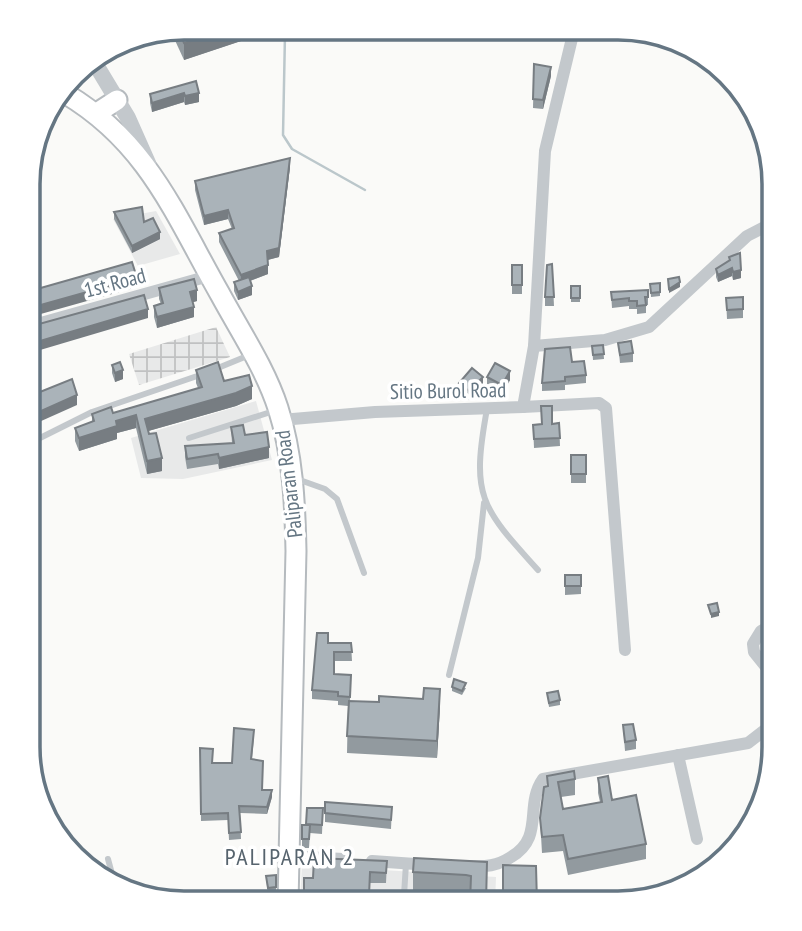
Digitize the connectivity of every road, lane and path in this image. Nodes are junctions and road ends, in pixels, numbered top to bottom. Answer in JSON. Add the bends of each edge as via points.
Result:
{"nodes":[{"id":1,"x":572,"y":40,"type":"edge"},
{"id":2,"x":98,"y":69,"type":"edge"},
{"id":3,"x":70,"y":97,"type":"edge"},
{"id":4,"x":117,"y":100,"type":"junction"},
{"id":5,"x":97,"y":113,"type":"junction"},
{"id":6,"x":151,"y":170,"type":"junction"},
{"id":7,"x":762,"y":228,"type":"edge"},
{"id":8,"x":209,"y":276,"type":"junction"},
{"id":9,"x":40,"y":323,"type":"edge"},
{"id":10,"x":534,"y":346,"type":"junction"},
{"id":11,"x":253,"y":353,"type":"junction"},
{"id":12,"x":523,"y":407,"type":"junction"},
{"id":13,"x":487,"y":409,"type":"junction"},
{"id":14,"x":280,"y":415,"type":"junction"},
{"id":15,"x":40,"y":438,"type":"edge"},
{"id":16,"x":189,"y":438,"type":"dead end"},
{"id":17,"x":292,"y":477,"type":"junction"},
{"id":18,"x":484,"y":503,"type":"junction"},
{"id":19,"x":538,"y":570,"type":"dead end"},
{"id":20,"x":364,"y":573,"type":"dead end"},
{"id":21,"x":761,"y":631,"type":"edge"},
{"id":22,"x":625,"y":650,"type":"dead end"},
{"id":23,"x":761,"y":661,"type":"edge"},
{"id":24,"x":449,"y":675,"type":"dead end"},
{"id":25,"x":761,"y":733,"type":"edge"},
{"id":26,"x":678,"y":754,"type":"junction"},
{"id":27,"x":697,"y":839,"type":"dead end"},
{"id":28,"x":289,"y":856,"type":"junction"},
{"id":29,"x":108,"y":859,"type":"dead end"},
{"id":30,"x":406,"y":863,"type":"junction"},
{"id":31,"x":111,"y":870,"type":"edge"},
{"id":32,"x":288,"y":890,"type":"edge"},
{"id":33,"x":404,"y":890,"type":"edge"}],
"edges":[{"from":1,"to":10,"type":"street","name":"Sitio Burol Road","via":[[543,162]]},
{"from":2,"to":4,"type":"street"},
{"from":3,"to":5,"type":"main road","name":"Paliparan Road"},
{"from":4,"to":5,"type":"main road"},
{"from":4,"to":6,"type":"street"},
{"from":5,"to":6,"type":"main road","name":"Paliparan Road"},
{"from":6,"to":8,"type":"main road","name":"Paliparan Road"},
{"from":7,"to":10,"type":"street","via":[[747,236],[649,327],[605,340]]},
{"from":8,"to":9,"type":"street","name":"1st Road"},
{"from":8,"to":11,"type":"main road","name":"Paliparan Road"},
{"from":10,"to":12,"type":"street","name":"Sitio Burol Road"},
{"from":11,"to":14,"type":"main road","name":"Paliparan Road"},
{"from":11,"to":15,"type":"lane","via":[[92,412]]},
{"from":12,"to":13,"type":"street","name":"Sitio Burol Road"},
{"from":12,"to":22,"type":"street","via":[[599,403],[606,408]]},
{"from":13,"to":14,"type":"street","name":"Sitio Burol Road"},
{"from":13,"to":18,"type":"lane","via":[[479,452]]},
{"from":14,"to":16,"type":"lane"},
{"from":14,"to":17,"type":"main road","name":"Paliparan Road"},
{"from":17,"to":20,"type":"lane","via":[[325,489],[337,499]]},
{"from":17,"to":28,"type":"main road","name":"Paliparan Road","via":[[296,551]]},
{"from":18,"to":19,"type":"lane"},
{"from":18,"to":24,"type":"lane","via":[[478,558]]},
{"from":21,"to":23,"type":"street","via":[[753,644]]},
{"from":25,"to":26,"type":"street","via":[[748,743]]},
{"from":26,"to":27,"type":"street"},
{"from":26,"to":30,"type":"street","via":[[543,779],[537,788],[529,839],[523,849],[498,865]]},
{"from":28,"to":30,"type":"street"},
{"from":28,"to":32,"type":"main road","name":"Paliparan Road"},
{"from":29,"to":31,"type":"lane"},
{"from":30,"to":33,"type":"lane"}]}
